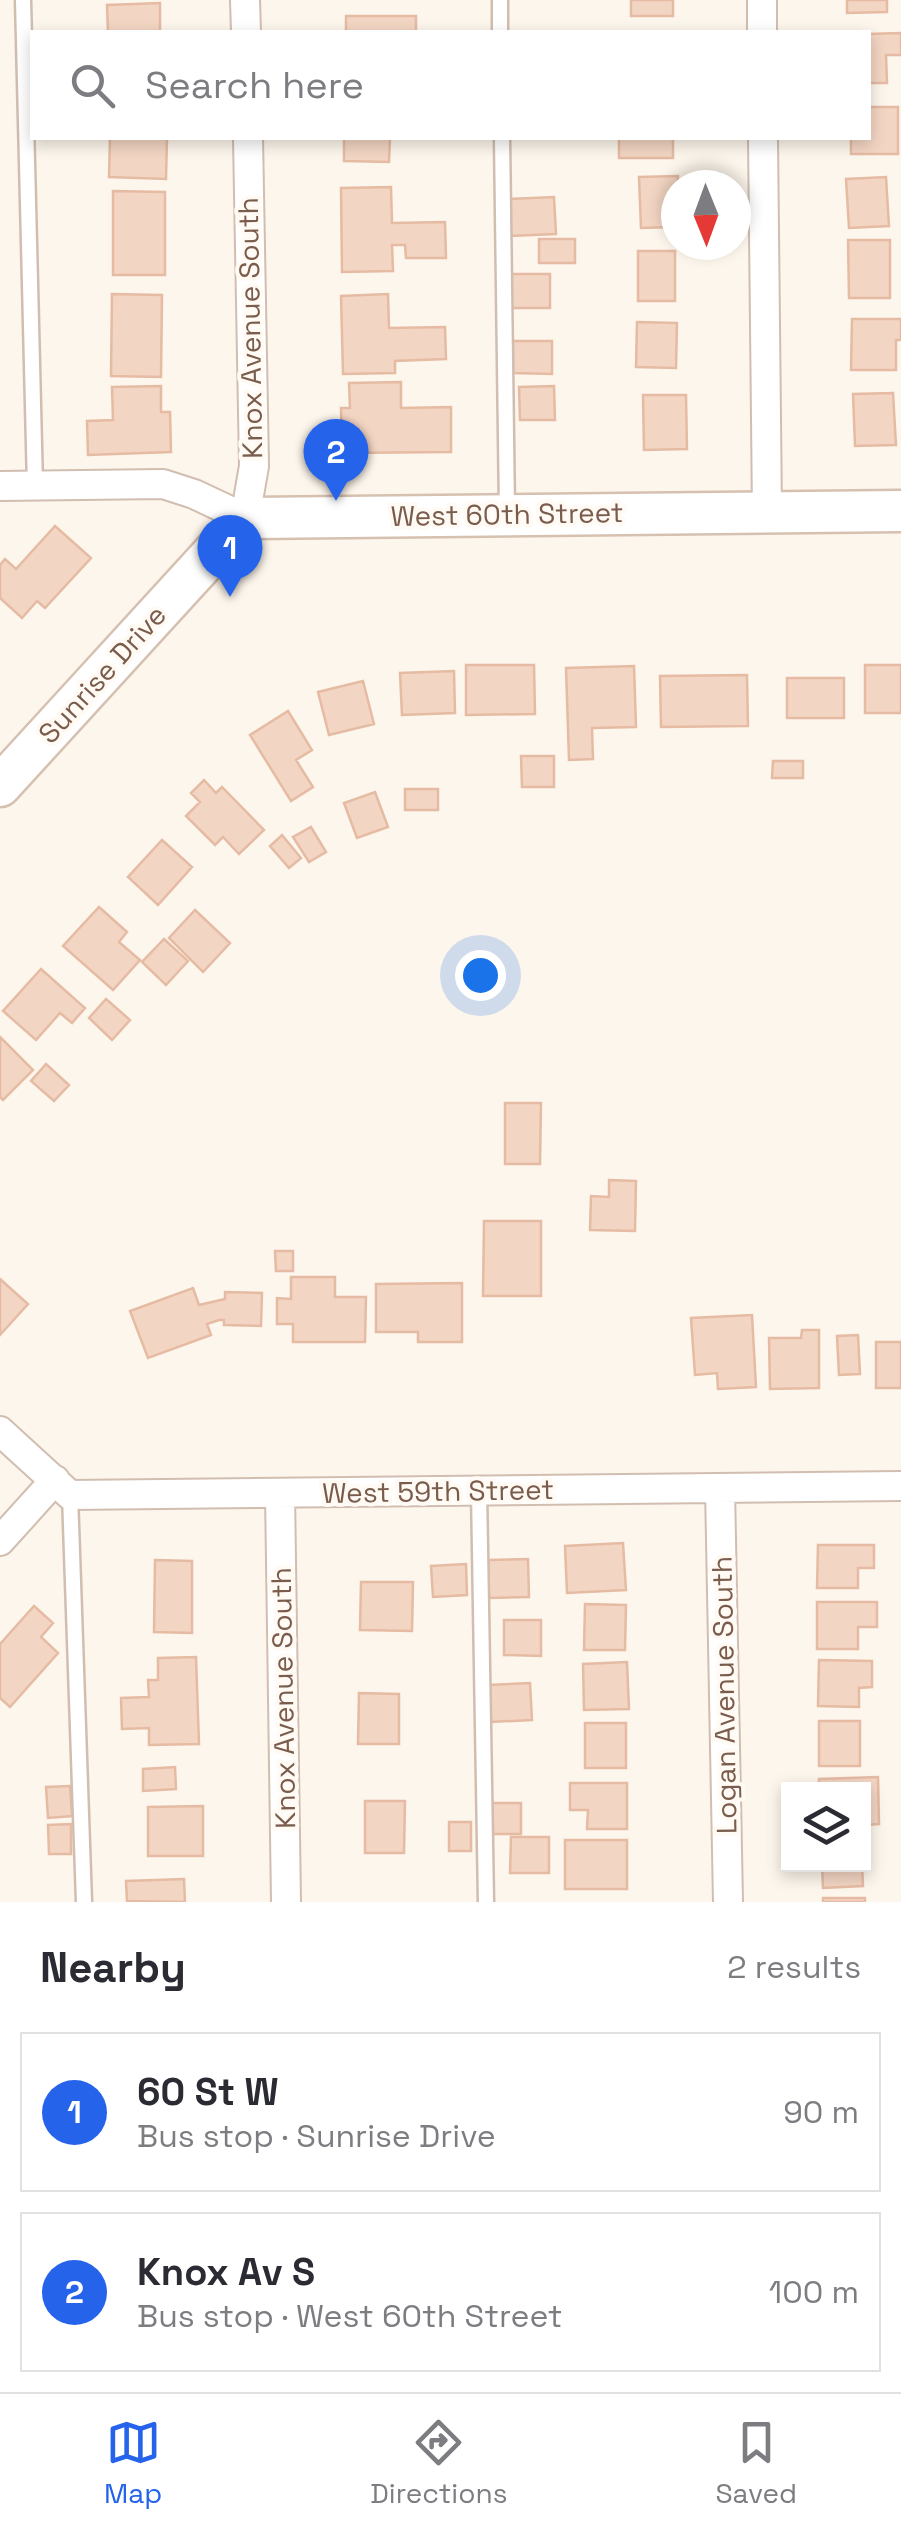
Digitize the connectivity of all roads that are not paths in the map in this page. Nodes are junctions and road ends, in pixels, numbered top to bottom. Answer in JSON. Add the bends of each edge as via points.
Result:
{"nodes":[{"id":1,"x":23,"y":0,"type":"edge"},
{"id":2,"x":245,"y":0,"type":"edge"},
{"id":3,"x":500,"y":0,"type":"edge"},
{"id":4,"x":762,"y":0,"type":"edge"},
{"id":5,"x":246,"y":30,"type":"edge"},
{"id":6,"x":500,"y":30,"type":"edge"},
{"id":7,"x":762,"y":30,"type":"edge"},
{"id":8,"x":248,"y":140,"type":"edge"},
{"id":9,"x":502,"y":140,"type":"edge"},
{"id":10,"x":763,"y":140,"type":"edge"},
{"id":11,"x":0,"y":486,"type":"edge"},
{"id":12,"x":35,"y":486,"type":"junction"},
{"id":13,"x":901,"y":511,"type":"edge"},
{"id":14,"x":767,"y":512,"type":"junction"},
{"id":15,"x":507,"y":513,"type":"junction"},
{"id":16,"x":245,"y":518,"type":"junction"},
{"id":17,"x":0,"y":786,"type":"edge"},
{"id":18,"x":0,"y":1431,"type":"edge"},
{"id":19,"x":901,"y":1486,"type":"edge"},
{"id":20,"x":63,"y":1488,"type":"junction"},
{"id":21,"x":720,"y":1488,"type":"junction"},
{"id":22,"x":479,"y":1490,"type":"junction"},
{"id":23,"x":280,"y":1493,"type":"junction"},
{"id":24,"x":0,"y":1541,"type":"edge"},
{"id":25,"x":84,"y":1902,"type":"edge"},
{"id":26,"x":286,"y":1902,"type":"edge"},
{"id":27,"x":486,"y":1902,"type":"edge"},
{"id":28,"x":728,"y":1902,"type":"edge"}],
"edges":[{"from":1,"to":12,"type":"lane"},
{"from":2,"to":5,"type":"street"},
{"from":3,"to":6,"type":"lane"},
{"from":4,"to":7,"type":"street"},
{"from":8,"to":16,"type":"street","name":"Knox Avenue South","via":[[254,466]]},
{"from":9,"to":15,"type":"lane"},
{"from":10,"to":14,"type":"street"},
{"from":11,"to":12,"type":"street","name":"West 60th Street"},
{"from":12,"to":16,"type":"street","name":"West 60th Street","via":[[164,484]]},
{"from":13,"to":14,"type":"street","name":"West 60th Street"},
{"from":14,"to":15,"type":"street","name":"West 60th Street"},
{"from":15,"to":16,"type":"street","name":"West 60th Street"},
{"from":16,"to":17,"type":"street","name":"Sunrise Drive"},
{"from":18,"to":20,"type":"street"},
{"from":19,"to":21,"type":"street","name":"West 59th Street"},
{"from":20,"to":23,"type":"street","name":"West 59th Street"},
{"from":20,"to":24,"type":"street"},
{"from":20,"to":25,"type":"lane"},
{"from":21,"to":22,"type":"street","name":"West 59th Street"},
{"from":21,"to":28,"type":"street","name":"Logan Avenue South"},
{"from":22,"to":23,"type":"street","name":"West 59th Street"},
{"from":22,"to":27,"type":"lane"},
{"from":23,"to":26,"type":"street","name":"Knox Avenue South"}]}
